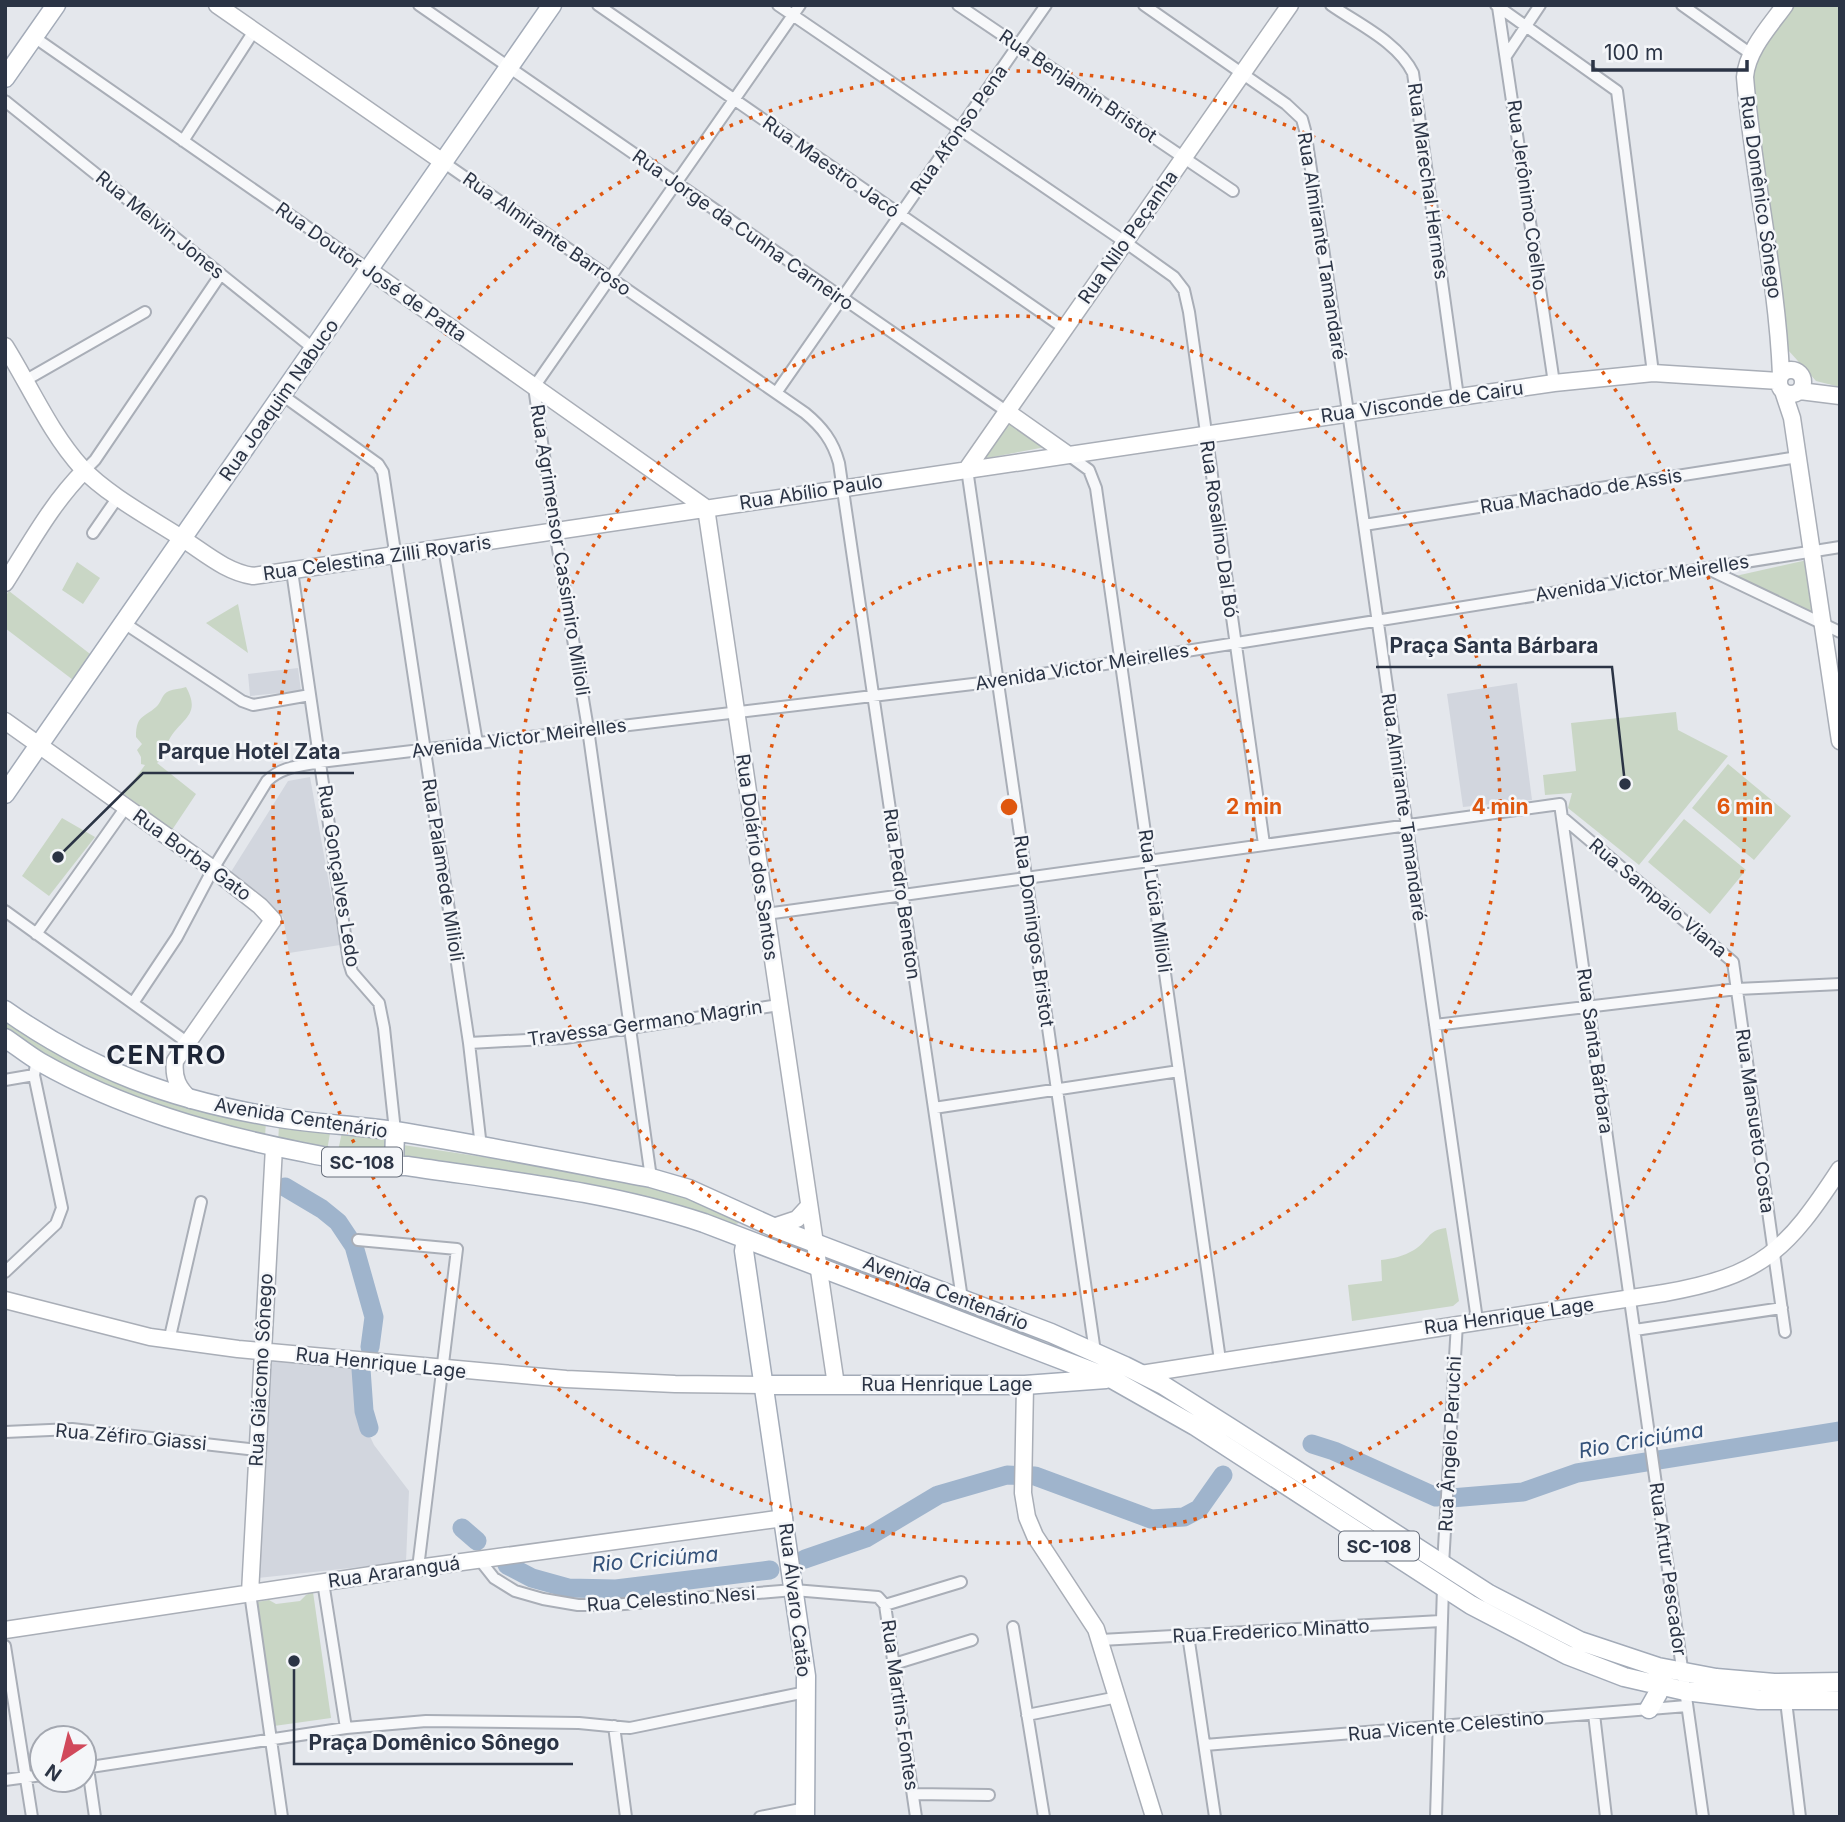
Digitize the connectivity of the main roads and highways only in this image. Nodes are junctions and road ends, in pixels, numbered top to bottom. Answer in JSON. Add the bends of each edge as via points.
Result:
{"nodes":[{"id":1,"x":55,"y":5,"type":"edge"},
{"id":2,"x":552,"y":5,"type":"edge"},
{"id":3,"x":5,"y":78,"type":"edge"},
{"id":4,"x":5,"y":794,"type":"edge"},
{"id":5,"x":5,"y":1010,"type":"edge"},
{"id":6,"x":5,"y":1038,"type":"edge"},
{"id":7,"x":275,"y":1118,"type":"junction"},
{"id":8,"x":395,"y":1131,"type":"junction"},
{"id":9,"x":274,"y":1147,"type":"junction"},
{"id":10,"x":394,"y":1166,"type":"junction"},
{"id":11,"x":773,"y":1227,"type":"junction"},
{"id":12,"x":742,"y":1241,"type":"junction"},
{"id":13,"x":1051,"y":1333,"type":"junction"},
{"id":14,"x":1051,"y":1354,"type":"junction"},
{"id":15,"x":1141,"y":1374,"type":"junction"},
{"id":16,"x":1112,"y":1378,"type":"junction"},
{"id":17,"x":764,"y":1385,"type":"junction"},
{"id":18,"x":1025,"y":1385,"type":"junction"},
{"id":19,"x":1658,"y":1667,"type":"junction"},
{"id":20,"x":1840,"y":1682,"type":"edge"},
{"id":21,"x":1660,"y":1686,"type":"junction"},
{"id":22,"x":1840,"y":1700,"type":"edge"},
{"id":23,"x":1649,"y":1709,"type":"road end"},
{"id":24,"x":806,"y":1812,"type":"edge"}],
"edges":[{"from":1,"to":3,"type":"main road"},
{"from":2,"to":4,"type":"main road","name":"Rua Joaquim Nabuco"},
{"from":5,"to":7,"type":"main road","name":"Avenida Centenário","via":[[79,1057],[146,1086]]},
{"from":6,"to":9,"type":"main road","name":"Avenida Centenário","number":"SC-108","via":[[36,1068],[144,1110]]},
{"from":7,"to":8,"type":"main road","name":"Avenida Centenário"},
{"from":7,"to":9,"type":"main road"},
{"from":8,"to":10,"type":"main road"},
{"from":8,"to":11,"type":"main road","name":"Avenida Centenário","number":"SC-108","via":[[651,1178],[689,1189]]},
{"from":9,"to":10,"type":"main road","name":"Avenida Centenário","number":"SC-108"},
{"from":10,"to":12,"type":"main road","name":"Avenida Centenário","number":"SC-108","via":[[611,1198],[677,1214]]},
{"from":11,"to":12,"type":"main road","via":[[755,1231]]},
{"from":11,"to":13,"type":"main road","name":"Avenida Centenário","number":"SC-108"},
{"from":12,"to":14,"type":"main road","name":"Avenida Centenário","number":"SC-108"},
{"from":12,"to":17,"type":"main road","name":"Rua Álvaro Catão"},
{"from":13,"to":14,"type":"main road"},
{"from":13,"to":15,"type":"main road","name":"Avenida Centenário","number":"SC-108"},
{"from":14,"to":16,"type":"main road","name":"Avenida Centenário","number":"SC-108"},
{"from":14,"to":18,"type":"main road","via":[[1043,1371]]},
{"from":15,"to":16,"type":"main road","name":"Rua Henrique Lage"},
{"from":15,"to":19,"type":"main road","name":"Avenida Centenário","number":"SC-108","via":[[1489,1594],[1580,1641]]},
{"from":16,"to":18,"type":"main road","name":"Rua Henrique Lage"},
{"from":16,"to":21,"type":"main road","name":"Avenida Centenário","number":"SC-108","via":[[1499,1622],[1567,1655]]},
{"from":17,"to":18,"type":"main road","name":"Rua Henrique Lage"},
{"from":17,"to":24,"type":"main road","name":"Rua Álvaro Catão","via":[[806,1692]]},
{"from":19,"to":20,"type":"main road","name":"Avenida Centenário","number":"SC-108","via":[[1774,1683]]},
{"from":19,"to":21,"type":"main road"},
{"from":21,"to":22,"type":"main road","name":"Avenida Centenário","number":"SC-108","via":[[1686,1699]]},
{"from":21,"to":23,"type":"main road"}]}
